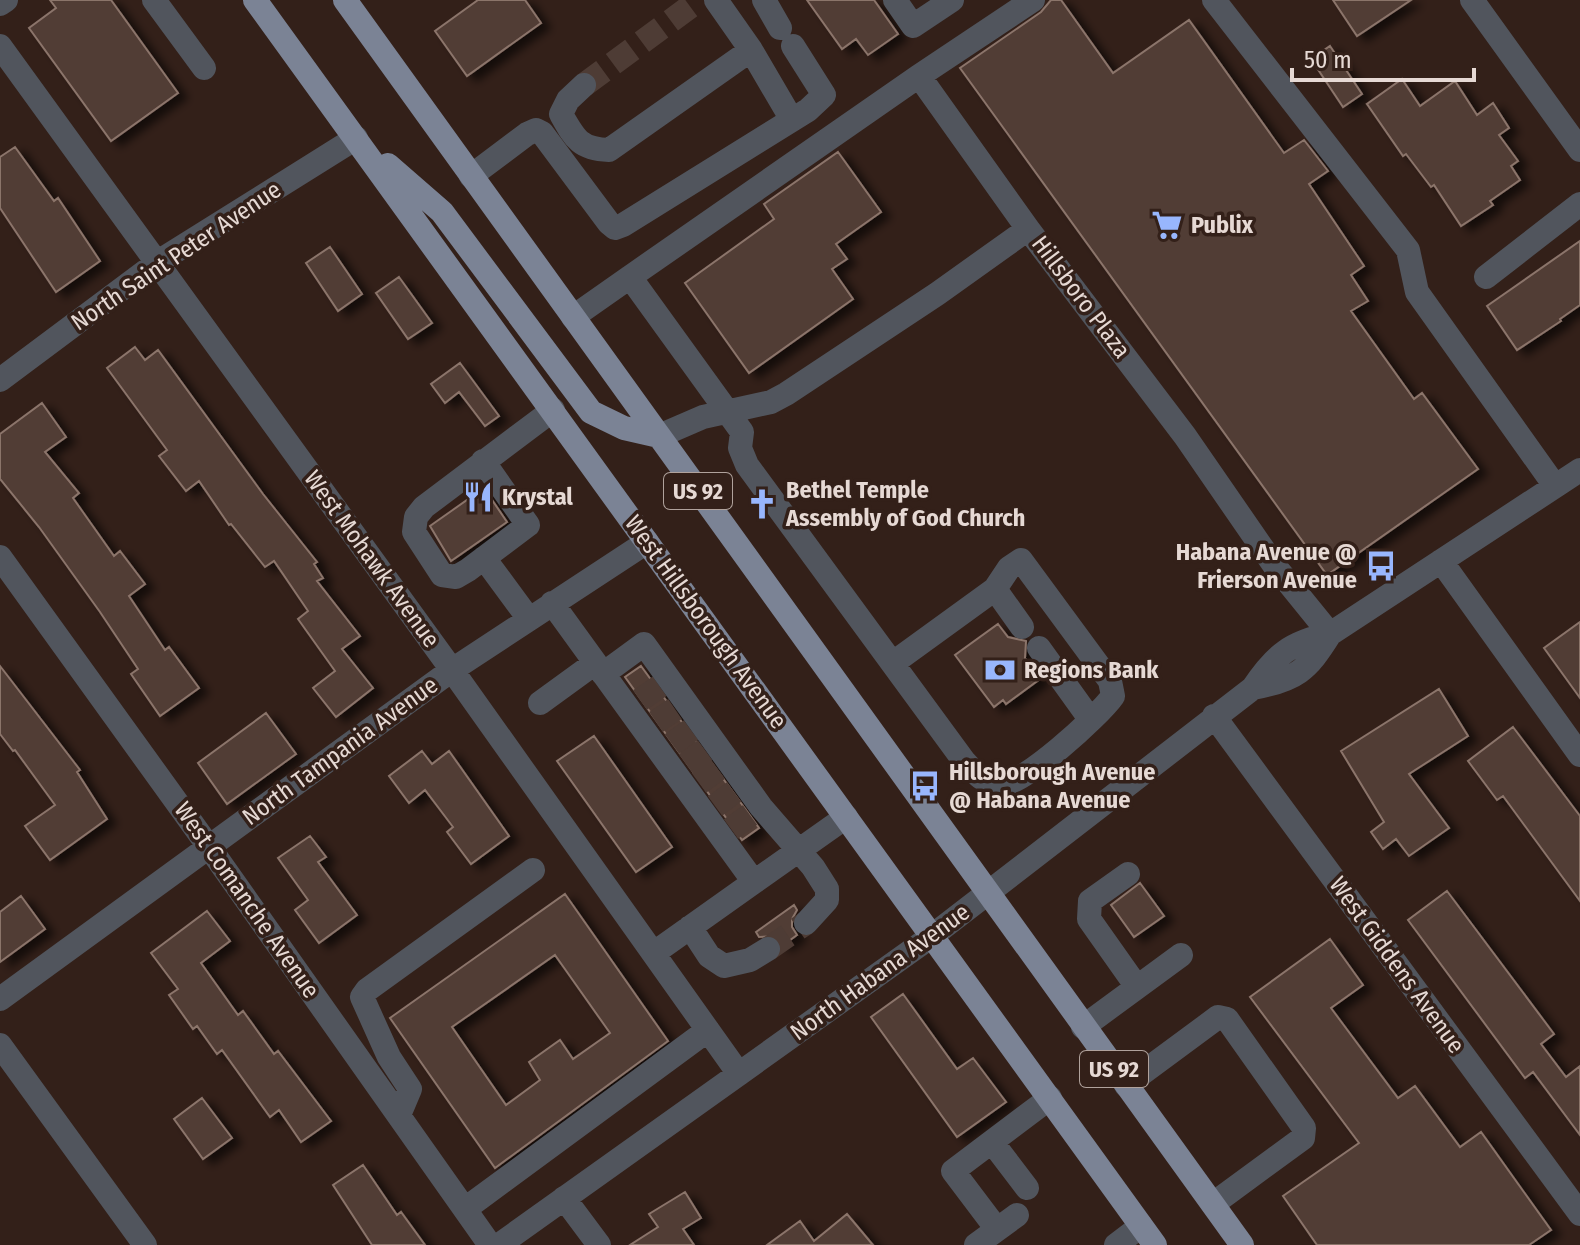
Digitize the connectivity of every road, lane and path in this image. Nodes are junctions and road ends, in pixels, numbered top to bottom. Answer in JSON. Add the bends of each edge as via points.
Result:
{"nodes":[{"id":1,"x":6,"y":0,"type":"edge"},
{"id":2,"x":255,"y":0,"type":"edge"},
{"id":3,"x":345,"y":0,"type":"edge"},
{"id":4,"x":716,"y":0,"type":"edge"},
{"id":5,"x":764,"y":0,"type":"edge"},
{"id":6,"x":895,"y":0,"type":"edge"},
{"id":7,"x":952,"y":0,"type":"edge"},
{"id":8,"x":1033,"y":0,"type":"edge"},
{"id":9,"x":1214,"y":0,"type":"edge"},
{"id":10,"x":1472,"y":0,"type":"edge"},
{"id":11,"x":0,"y":4,"type":"edge"},
{"id":12,"x":167,"y":5,"type":"edge"},
{"id":13,"x":0,"y":46,"type":"edge"},
{"id":14,"x":751,"y":50,"type":"junction"},
{"id":15,"x":204,"y":68,"type":"dead end"},
{"id":16,"x":919,"y":76,"type":"junction"},
{"id":17,"x":584,"y":85,"type":"tunnel mouth"},
{"id":18,"x":792,"y":120,"type":"junction"},
{"id":19,"x":356,"y":138,"type":"junction"},
{"id":20,"x":1580,"y":150,"type":"edge"},
{"id":21,"x":471,"y":176,"type":"junction"},
{"id":22,"x":1580,"y":204,"type":"edge"},
{"id":23,"x":1028,"y":229,"type":"junction"},
{"id":24,"x":158,"y":262,"type":"junction"},
{"id":25,"x":630,"y":277,"type":"junction"},
{"id":26,"x":1486,"y":277,"type":"dead end"},
{"id":27,"x":573,"y":317,"type":"junction"},
{"id":28,"x":0,"y":380,"type":"edge"},
{"id":29,"x":553,"y":410,"type":"junction"},
{"id":30,"x":729,"y":412,"type":"junction"},
{"id":31,"x":659,"y":436,"type":"junction"},
{"id":32,"x":483,"y":461,"type":"junction"},
{"id":33,"x":1580,"y":470,"type":"edge"},
{"id":34,"x":1555,"y":486,"type":"junction"},
{"id":35,"x":647,"y":542,"type":"junction"},
{"id":36,"x":0,"y":557,"type":"edge"},
{"id":37,"x":484,"y":558,"type":"junction"},
{"id":38,"x":1441,"y":561,"type":"junction"},
{"id":39,"x":995,"y":589,"type":"junction"},
{"id":40,"x":552,"y":603,"type":"junction"},
{"id":41,"x":529,"y":619,"type":"junction"},
{"id":42,"x":1022,"y":627,"type":"dead end"},
{"id":43,"x":1330,"y":634,"type":"junction"},
{"id":44,"x":1039,"y":648,"type":"dead end"},
{"id":45,"x":893,"y":663,"type":"junction"},
{"id":46,"x":599,"y":668,"type":"junction"},
{"id":47,"x":452,"y":670,"type":"junction"},
{"id":48,"x":649,"y":693,"type":"junction"},
{"id":49,"x":540,"y":703,"type":"dead end"},
{"id":50,"x":665,"y":716,"type":"junction"},
{"id":51,"x":1214,"y":716,"type":"junction"},
{"id":52,"x":1090,"y":719,"type":"junction"},
{"id":53,"x":1580,"y":755,"type":"edge"},
{"id":54,"x":695,"y":757,"type":"junction"},
{"id":55,"x":725,"y":799,"type":"junction"},
{"id":56,"x":846,"y":817,"type":"junction"},
{"id":57,"x":741,"y":822,"type":"junction"},
{"id":58,"x":209,"y":847,"type":"junction"},
{"id":59,"x":799,"y":852,"type":"junction"},
{"id":60,"x":533,"y":870,"type":"dead end"},
{"id":61,"x":1128,"y":874,"type":"dead end"},
{"id":62,"x":754,"y":882,"type":"junction"},
{"id":63,"x":987,"y":894,"type":"junction"},
{"id":64,"x":806,"y":923,"type":"tunnel mouth"},
{"id":65,"x":690,"y":927,"type":"junction"},
{"id":66,"x":932,"y":936,"type":"junction"},
{"id":67,"x":768,"y":949,"type":"tunnel mouth"},
{"id":68,"x":654,"y":953,"type":"junction"},
{"id":69,"x":1181,"y":955,"type":"dead end"},
{"id":70,"x":1137,"y":987,"type":"junction"},
{"id":71,"x":0,"y":999,"type":"edge"},
{"id":72,"x":1083,"y":1027,"type":"junction"},
{"id":73,"x":708,"y":1030,"type":"junction"},
{"id":74,"x":0,"y":1045,"type":"edge"},
{"id":75,"x":389,"y":1057,"type":"junction"},
{"id":76,"x":365,"y":1068,"type":"junction"},
{"id":77,"x":739,"y":1074,"type":"junction"},
{"id":78,"x":1126,"y":1085,"type":"junction"},
{"id":79,"x":1050,"y":1098,"type":"junction"},
{"id":80,"x":399,"y":1115,"type":"junction"},
{"id":81,"x":992,"y":1142,"type":"junction"},
{"id":82,"x":1027,"y":1188,"type":"dead end"},
{"id":83,"x":564,"y":1198,"type":"junction"},
{"id":84,"x":1213,"y":1204,"type":"junction"},
{"id":85,"x":465,"y":1209,"type":"junction"},
{"id":86,"x":1580,"y":1214,"type":"edge"},
{"id":87,"x":1017,"y":1215,"type":"dead end"},
{"id":88,"x":990,"y":1220,"type":"dead end"},
{"id":89,"x":1148,"y":1236,"type":"edge"},
{"id":90,"x":145,"y":1245,"type":"edge"},
{"id":91,"x":490,"y":1245,"type":"edge"},
{"id":92,"x":499,"y":1245,"type":"edge"},
{"id":93,"x":599,"y":1245,"type":"edge"},
{"id":94,"x":976,"y":1245,"type":"edge"},
{"id":95,"x":1116,"y":1245,"type":"edge"},
{"id":96,"x":1242,"y":1245,"type":"edge"}],
"edges":[{"from":1,"to":11,"type":"street"},
{"from":2,"to":19,"type":"main road","name":"West Hillsborough Avenue","number":"US 92"},
{"from":3,"to":21,"type":"main road","number":"US 92"},
{"from":4,"to":14,"type":"street"},
{"from":5,"to":18,"type":"street","via":[[824,95]]},
{"from":6,"to":7,"type":"street","via":[[913,26]]},
{"from":8,"to":16,"type":"street"},
{"from":9,"to":34,"type":"street","via":[[1408,250],[1417,292]]},
{"from":10,"to":20,"type":"street"},
{"from":12,"to":15,"type":"street"},
{"from":13,"to":24,"type":"street","name":"West Mohawk Avenue"},
{"from":14,"to":17,"type":"street","via":[[609,150],[590,149],[574,137],[561,114]]},
{"from":14,"to":18,"type":"street"},
{"from":16,"to":23,"type":"street"},
{"from":16,"to":25,"type":"street"},
{"from":18,"to":21,"type":"street","via":[[615,228],[536,130]]},
{"from":19,"to":24,"type":"street","name":"North Saint Peter Avenue"},
{"from":19,"to":29,"type":"main road","name":"West Hillsborough Avenue","number":"US 92"},
{"from":19,"to":31,"type":"main road","via":[[442,212],[591,412],[624,428]]},
{"from":21,"to":27,"type":"main road","number":"US 92"},
{"from":22,"to":26,"type":"street"},
{"from":23,"to":30,"type":"street","name":"Hillsboro Plaza","via":[[802,385],[771,402]]},
{"from":23,"to":43,"type":"street","name":"Hillsboro Plaza"},
{"from":24,"to":28,"type":"street","name":"North Saint Peter Avenue"},
{"from":24,"to":47,"type":"street","name":"West Mohawk Avenue"},
{"from":25,"to":27,"type":"street"},
{"from":25,"to":30,"type":"street"},
{"from":27,"to":31,"type":"main road","number":"US 92"},
{"from":29,"to":32,"type":"street"},
{"from":29,"to":35,"type":"main road","name":"West Hillsborough Avenue","number":"US 92"},
{"from":30,"to":31,"type":"street","name":"Hillsboro Plaza"},
{"from":30,"to":45,"type":"street","via":[[742,432],[740,448],[747,465]]},
{"from":31,"to":63,"type":"main road","number":"US 92"},
{"from":32,"to":37,"type":"street","via":[[528,525]]},
{"from":32,"to":37,"type":"street","via":[[424,507],[414,532],[442,575],[456,577]]},
{"from":33,"to":34,"type":"street","name":"North Habana Avenue"},
{"from":34,"to":38,"type":"street","name":"North Habana Avenue"},
{"from":35,"to":40,"type":"street","name":"North Tampania Avenue"},
{"from":35,"to":56,"type":"main road","name":"West Hillsborough Avenue","number":"US 92"},
{"from":36,"to":58,"type":"street","name":"West Comanche Avenue"},
{"from":37,"to":41,"type":"street"},
{"from":38,"to":43,"type":"street","name":"North Habana Avenue"},
{"from":38,"to":53,"type":"street"},
{"from":39,"to":42,"type":"street"},
{"from":39,"to":45,"type":"street"},
{"from":39,"to":52,"type":"street","via":[[1021,560],[1081,640],[1113,690]]},
{"from":40,"to":41,"type":"street","name":"North Tampania Avenue"},
{"from":40,"to":46,"type":"street"},
{"from":41,"to":47,"type":"street","name":"North Tampania Avenue"},
{"from":43,"to":51,"type":"street","name":"North Habana Avenue","via":[[1313,662],[1284,682],[1253,688]]},
{"from":44,"to":52,"type":"street"},
{"from":45,"to":52,"type":"street","via":[[964,761],[997,785],[1024,775]]},
{"from":46,"to":48,"type":"street"},
{"from":46,"to":48,"type":"street","via":[[644,644]]},
{"from":46,"to":49,"type":"street"},
{"from":47,"to":58,"type":"street","name":"North Tampania Avenue"},
{"from":47,"to":68,"type":"street","name":"West Mohawk Avenue"},
{"from":48,"to":50,"type":"street"},
{"from":48,"to":50,"type":"street"},
{"from":50,"to":54,"type":"street"},
{"from":50,"to":54,"type":"street"},
{"from":51,"to":63,"type":"street","name":"North Habana Avenue"},
{"from":51,"to":86,"type":"street","name":"West Giddens Avenue"},
{"from":54,"to":55,"type":"street"},
{"from":54,"to":55,"type":"street"},
{"from":55,"to":57,"type":"street"},
{"from":55,"to":57,"type":"street"},
{"from":56,"to":59,"type":"street"},
{"from":56,"to":66,"type":"main road","name":"West Hillsborough Avenue","number":"US 92"},
{"from":57,"to":59,"type":"street"},
{"from":57,"to":62,"type":"street"},
{"from":58,"to":71,"type":"street","name":"North Tampania Avenue"},
{"from":58,"to":76,"type":"street","name":"West Comanche Avenue"},
{"from":59,"to":62,"type":"street"},
{"from":59,"to":64,"type":"street","via":[[827,889],[827,900]]},
{"from":60,"to":75,"type":"street","via":[[367,990],[362,997]]},
{"from":61,"to":70,"type":"street","via":[[1090,901],[1089,919]]},
{"from":62,"to":65,"type":"street"},
{"from":63,"to":66,"type":"street","name":"North Habana Avenue"},
{"from":63,"to":72,"type":"main road","number":"US 92"},
{"from":65,"to":67,"type":"street","via":[[709,956],[724,966]]},
{"from":65,"to":68,"type":"street"},
{"from":66,"to":77,"type":"street","name":"North Habana Avenue"},
{"from":66,"to":79,"type":"main road","name":"West Hillsborough Avenue","number":"US 92"},
{"from":68,"to":73,"type":"street","name":"West Mohawk Avenue"},
{"from":69,"to":70,"type":"street"},
{"from":70,"to":72,"type":"street"},
{"from":72,"to":78,"type":"main road","number":"US 92"},
{"from":73,"to":77,"type":"street","name":"West Mohawk Avenue"},
{"from":73,"to":85,"type":"street"},
{"from":74,"to":90,"type":"street"},
{"from":75,"to":76,"type":"street"},
{"from":75,"to":80,"type":"street","via":[[410,1089]]},
{"from":76,"to":80,"type":"street","name":"West Comanche Avenue"},
{"from":77,"to":83,"type":"street","name":"North Habana Avenue"},
{"from":78,"to":84,"type":"main road","number":"US 92"},
{"from":78,"to":84,"type":"street","via":[[1218,1017],[1227,1019],[1304,1128],[1303,1138]]},
{"from":79,"to":81,"type":"street"},
{"from":79,"to":89,"type":"main road","name":"West Hillsborough Avenue","number":"US 92"},
{"from":80,"to":85,"type":"street","name":"West Comanche Avenue"},
{"from":81,"to":82,"type":"street"},
{"from":81,"to":88,"type":"street","via":[[953,1171]]},
{"from":83,"to":92,"type":"street","name":"North Habana Avenue"},
{"from":83,"to":93,"type":"street"},
{"from":84,"to":96,"type":"main road","number":"US 92"},
{"from":85,"to":91,"type":"street","name":"West Comanche Avenue"},
{"from":87,"to":94,"type":"street"},
{"from":89,"to":95,"type":"street"}]}
